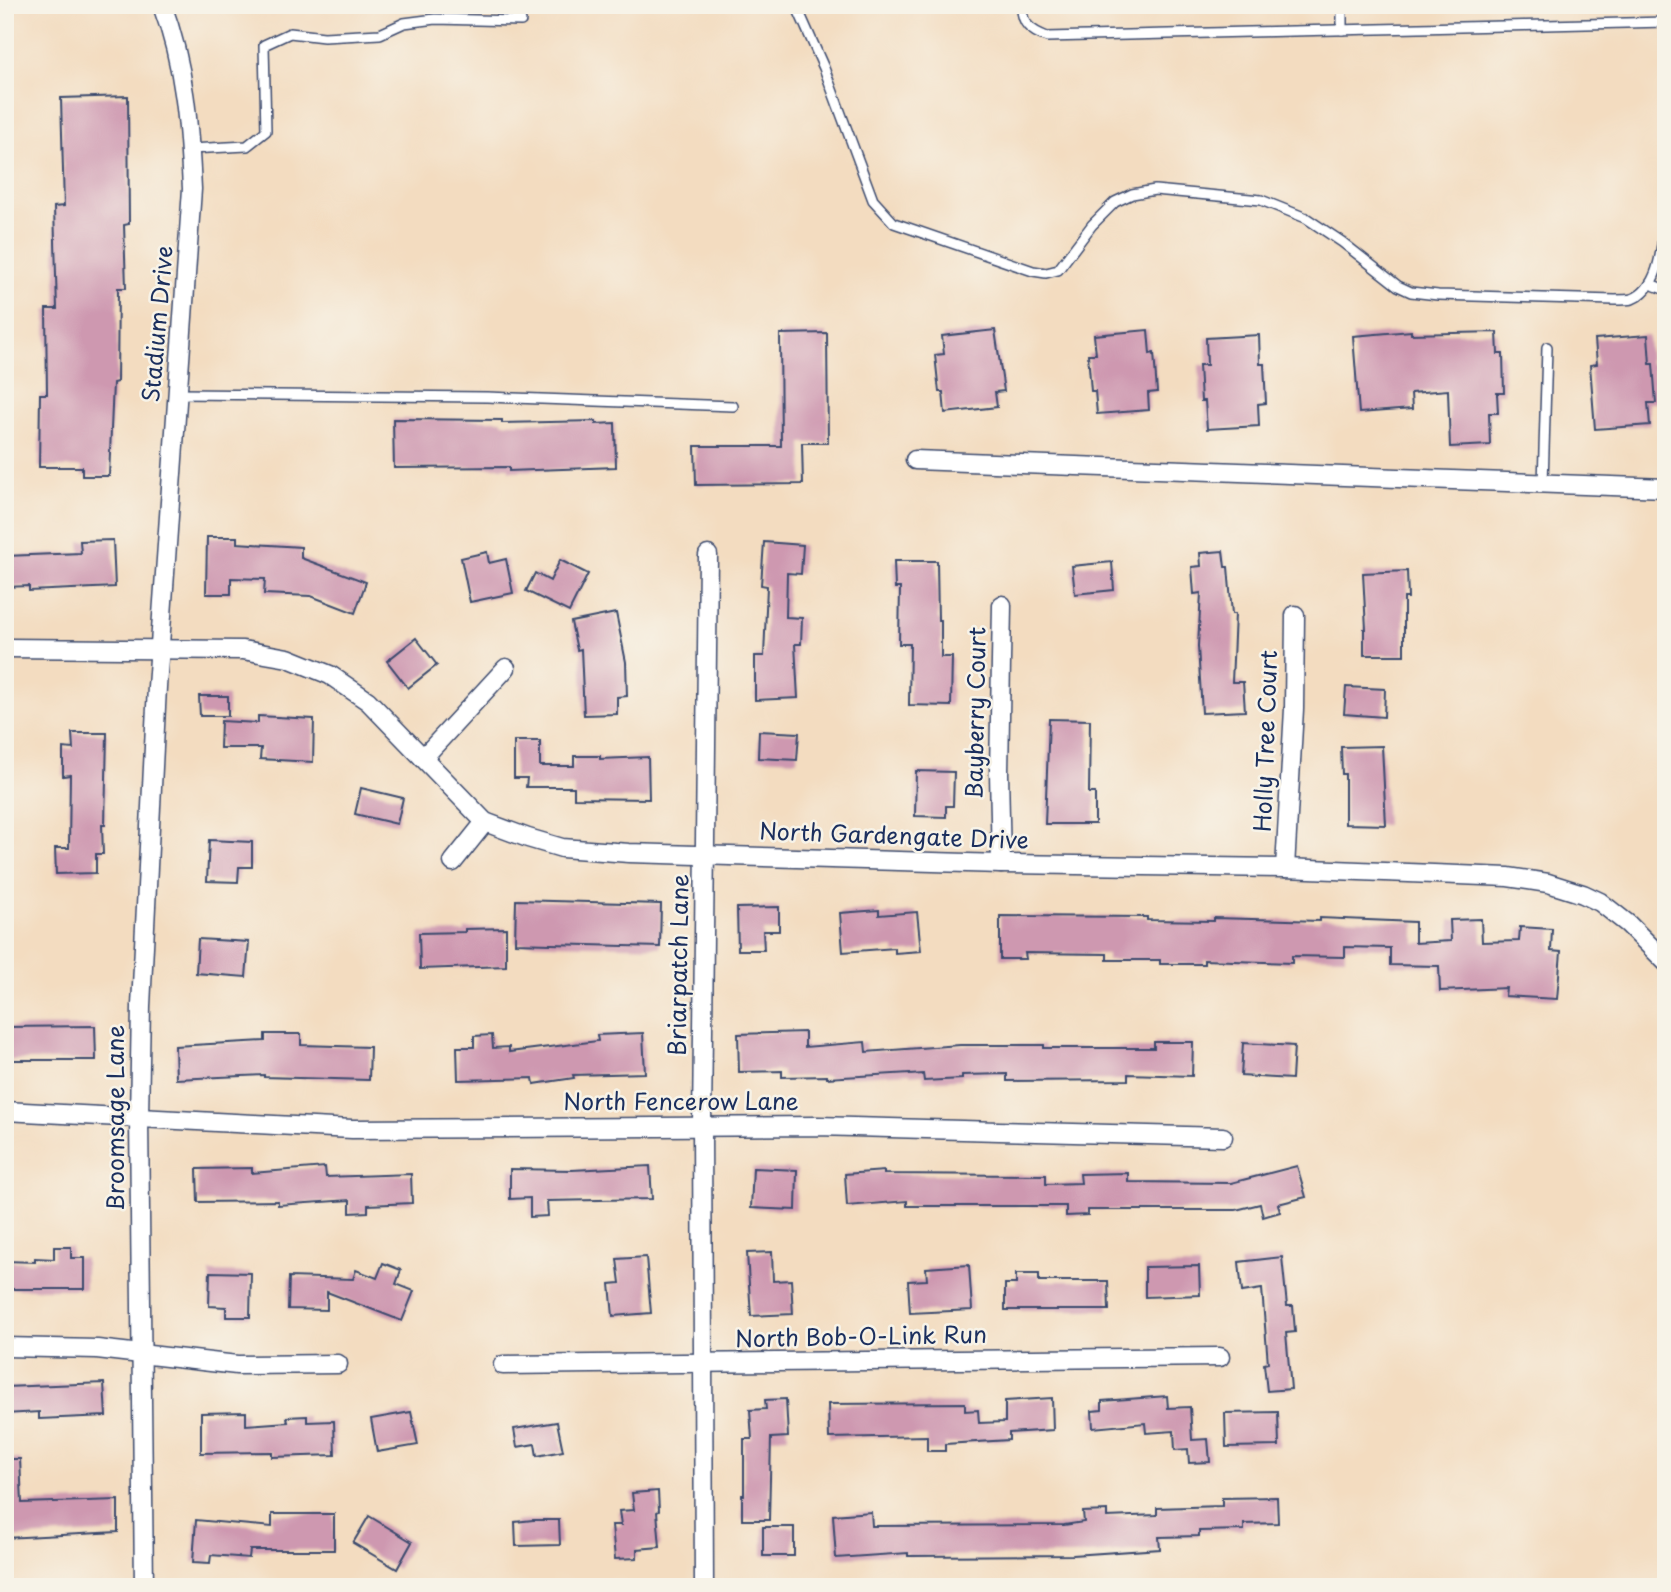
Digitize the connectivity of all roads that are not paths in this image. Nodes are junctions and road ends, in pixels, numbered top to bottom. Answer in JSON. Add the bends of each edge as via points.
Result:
{"nodes":[{"id":1,"x":162,"y":5,"type":"edge"},
{"id":2,"x":796,"y":5,"type":"edge"},
{"id":3,"x":1021,"y":5,"type":"edge"},
{"id":4,"x":1342,"y":5,"type":"edge"},
{"id":5,"x":521,"y":21,"type":"dead end"},
{"id":6,"x":1666,"y":22,"type":"edge"},
{"id":7,"x":1342,"y":30,"type":"junction"},
{"id":8,"x":190,"y":149,"type":"junction"},
{"id":9,"x":1666,"y":214,"type":"edge"},
{"id":10,"x":1650,"y":284,"type":"junction"},
{"id":11,"x":1666,"y":290,"type":"edge"},
{"id":12,"x":1547,"y":347,"type":"dead end"},
{"id":13,"x":177,"y":394,"type":"junction"},
{"id":14,"x":733,"y":406,"type":"dead end"},
{"id":15,"x":915,"y":460,"type":"dead end"},
{"id":16,"x":1543,"y":484,"type":"junction"},
{"id":17,"x":1666,"y":488,"type":"edge"},
{"id":18,"x":708,"y":555,"type":"dead end"},
{"id":19,"x":1002,"y":605,"type":"dead end"},
{"id":20,"x":1295,"y":615,"type":"dead end"},
{"id":21,"x":5,"y":648,"type":"edge"},
{"id":22,"x":160,"y":650,"type":"junction"},
{"id":23,"x":506,"y":668,"type":"dead end"},
{"id":24,"x":423,"y":758,"type":"junction"},
{"id":25,"x":485,"y":822,"type":"junction"},
{"id":26,"x":705,"y":855,"type":"junction"},
{"id":27,"x":453,"y":862,"type":"dead end"},
{"id":28,"x":1000,"y":864,"type":"junction"},
{"id":29,"x":1285,"y":868,"type":"junction"},
{"id":30,"x":1666,"y":962,"type":"edge"},
{"id":31,"x":5,"y":1111,"type":"edge"},
{"id":32,"x":139,"y":1118,"type":"junction"},
{"id":33,"x":702,"y":1126,"type":"junction"},
{"id":34,"x":1223,"y":1137,"type":"dead end"},
{"id":35,"x":5,"y":1347,"type":"edge"},
{"id":36,"x":142,"y":1353,"type":"junction"},
{"id":37,"x":1220,"y":1357,"type":"dead end"},
{"id":38,"x":338,"y":1364,"type":"dead end"},
{"id":39,"x":702,"y":1364,"type":"junction"},
{"id":40,"x":503,"y":1365,"type":"dead end"},
{"id":41,"x":144,"y":1587,"type":"edge"},
{"id":42,"x":704,"y":1587,"type":"edge"}],
"edges":[{"from":1,"to":8,"type":"street","name":"Stadium Drive","via":[[185,87]]},
{"from":2,"to":10,"type":"lane","via":[[873,200],[882,212],[894,223],[1033,271],[1058,270],[1115,202],[1155,190],[1261,200],[1306,218],[1411,292],[1615,300],[1633,299]]},
{"from":3,"to":7,"type":"lane","via":[[1030,30],[1047,37]]},
{"from":4,"to":7,"type":"lane"},
{"from":5,"to":8,"type":"lane","via":[[435,19],[404,23],[380,34],[324,37],[290,33],[264,45],[266,131],[247,146]]},
{"from":6,"to":7,"type":"lane"},
{"from":8,"to":13,"type":"street","name":"Stadium Drive","via":[[189,257]]},
{"from":9,"to":10,"type":"lane","via":[[1659,264]]},
{"from":10,"to":11,"type":"lane"},
{"from":12,"to":16,"type":"lane"},
{"from":13,"to":14,"type":"lane","via":[[487,397]]},
{"from":13,"to":22,"type":"street","name":"Stadium Drive"},
{"from":15,"to":16,"type":"street"},
{"from":16,"to":17,"type":"street"},
{"from":18,"to":26,"type":"street","name":"Briarpatch Lane"},
{"from":19,"to":28,"type":"street","name":"Bayberry Court"},
{"from":20,"to":29,"type":"street","name":"Holly Tree Court"},
{"from":21,"to":22,"type":"street","name":"North Gardengate Drive"},
{"from":22,"to":24,"type":"street","name":"North Gardengate Drive","via":[[266,653],[330,675],[368,701]]},
{"from":22,"to":32,"type":"street","name":"Broomsage Lane"},
{"from":23,"to":24,"type":"street"},
{"from":24,"to":25,"type":"street","name":"North Gardengate Drive"},
{"from":25,"to":26,"type":"street","name":"North Gardengate Drive","via":[[573,849]]},
{"from":25,"to":27,"type":"street"},
{"from":26,"to":28,"type":"street","name":"North Gardengate Drive"},
{"from":26,"to":33,"type":"street","name":"Briarpatch Lane"},
{"from":28,"to":29,"type":"street","name":"North Gardengate Drive"},
{"from":29,"to":30,"type":"street","name":"North Gardengate Drive","via":[[1465,874],[1548,883],[1600,902]]},
{"from":31,"to":32,"type":"street","name":"North Fencerow Lane"},
{"from":32,"to":33,"type":"street","name":"North Fencerow Lane","via":[[352,1129]]},
{"from":32,"to":36,"type":"street","name":"Broomsage Lane"},
{"from":33,"to":34,"type":"street","name":"North Fencerow Lane"},
{"from":33,"to":39,"type":"street","name":"Briarpatch Lane"},
{"from":35,"to":36,"type":"street"},
{"from":36,"to":38,"type":"street","via":[[237,1365]]},
{"from":36,"to":41,"type":"street","name":"Broomsage Lane"},
{"from":37,"to":39,"type":"street","name":"North Bob-O-Link Run"},
{"from":39,"to":40,"type":"street","name":"North Bob-O-Link Run"},
{"from":39,"to":42,"type":"street","name":"Briarpatch Lane"}]}
